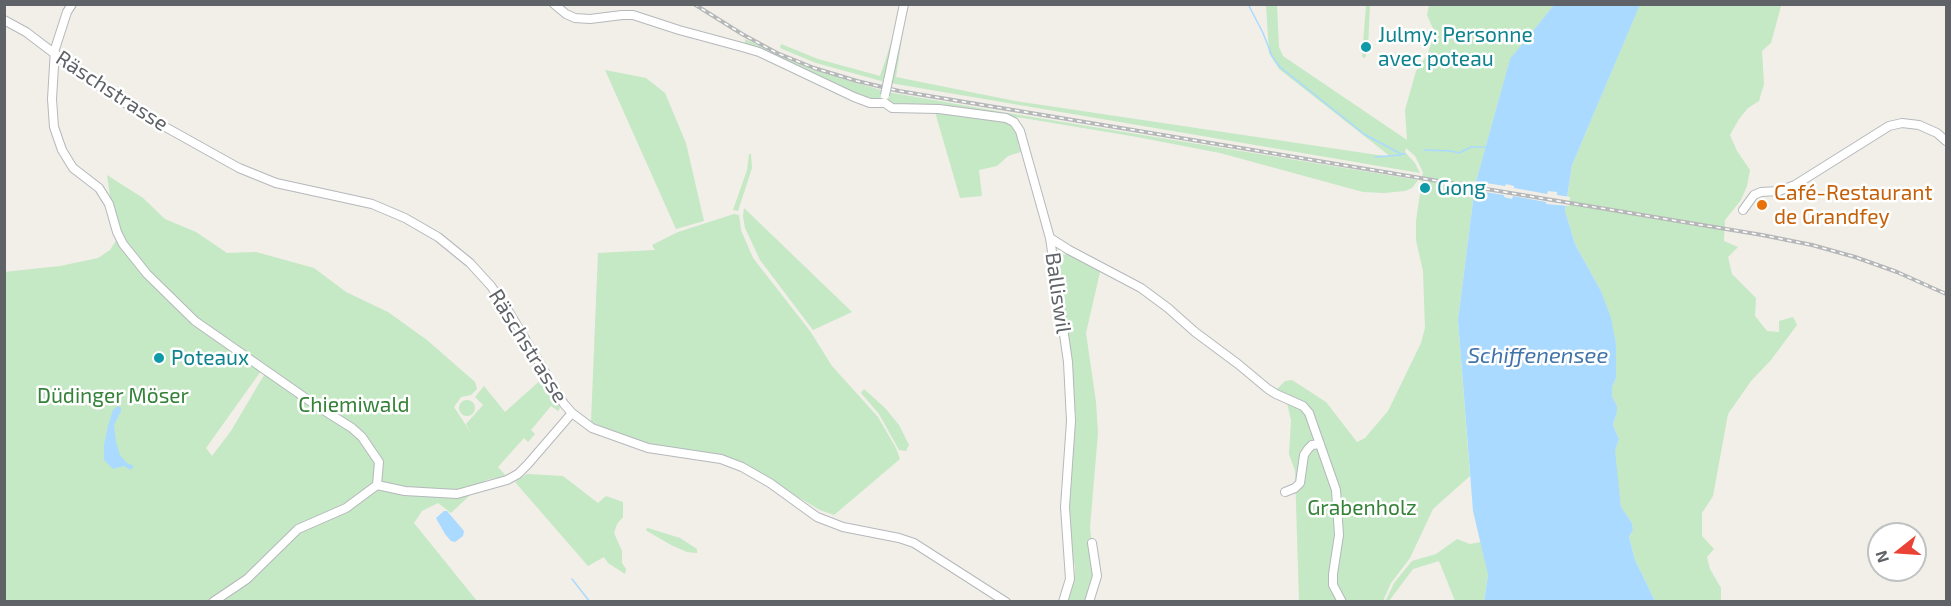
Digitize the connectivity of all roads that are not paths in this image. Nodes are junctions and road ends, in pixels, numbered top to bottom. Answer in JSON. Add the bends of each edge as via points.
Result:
{"nodes":[{"id":1,"x":72,"y":4,"type":"edge"},
{"id":2,"x":554,"y":4,"type":"edge"},
{"id":3,"x":904,"y":4,"type":"edge"},
{"id":4,"x":4,"y":20,"type":"edge"},
{"id":5,"x":55,"y":54,"type":"junction"},
{"id":6,"x":885,"y":99,"type":"junction"},
{"id":7,"x":1947,"y":141,"type":"edge"},
{"id":8,"x":1743,"y":210,"type":"dead end"},
{"id":9,"x":1050,"y":238,"type":"junction"},
{"id":10,"x":1069,"y":250,"type":"junction"},
{"id":11,"x":1054,"y":257,"type":"junction"},
{"id":12,"x":572,"y":413,"type":"junction"},
{"id":13,"x":1320,"y":444,"type":"junction"},
{"id":14,"x":377,"y":485,"type":"junction"},
{"id":15,"x":1285,"y":492,"type":"dead end"},
{"id":16,"x":1092,"y":543,"type":"dead end"},
{"id":17,"x":213,"y":602,"type":"edge"},
{"id":18,"x":1006,"y":602,"type":"edge"},
{"id":19,"x":1063,"y":602,"type":"edge"},
{"id":20,"x":1089,"y":602,"type":"edge"},
{"id":21,"x":1342,"y":602,"type":"edge"}],
"edges":[{"from":1,"to":5,"type":"street"},
{"from":2,"to":6,"type":"street","via":[[575,18],[633,15],[750,49],[870,103]]},
{"from":3,"to":6,"type":"street","bridge":true},
{"from":4,"to":5,"type":"street","name":"Räschstrasse"},
{"from":5,"to":12,"type":"street","name":"Räschstrasse","via":[[142,114],[239,168],[276,183],[372,204],[438,237],[492,286]]},
{"from":5,"to":14,"type":"street","via":[[54,127],[62,150],[73,168],[99,188],[109,204],[117,232],[133,258],[195,321],[362,437],[378,458]]},
{"from":6,"to":9,"type":"street","name":"Balliswil","via":[[892,108],[939,109],[1014,122],[1020,131]]},
{"from":7,"to":8,"type":"street","via":[[1919,125],[1889,126],[1795,185],[1754,195]]},
{"from":9,"to":10,"type":"street"},
{"from":9,"to":11,"type":"street","name":"Balliswil"},
{"from":10,"to":11,"type":"street"},
{"from":10,"to":13,"type":"street","via":[[1141,288],[1271,391],[1303,406]]},
{"from":11,"to":19,"type":"street","name":"Balliswil","via":[[1071,403],[1065,507],[1070,579]]},
{"from":12,"to":14,"type":"street","via":[[528,464],[507,480],[457,494]]},
{"from":12,"to":18,"type":"street","name":"Räschstrasse","via":[[592,428],[630,443],[721,459],[742,467],[824,520],[914,543]]},
{"from":13,"to":15,"type":"street","via":[[1312,445],[1304,455],[1300,483]]},
{"from":13,"to":21,"type":"street","via":[[1338,505],[1333,585]]},
{"from":14,"to":17,"type":"street","via":[[346,508],[298,529],[247,579]]},
{"from":16,"to":20,"type":"street","via":[[1097,576]]}]}
